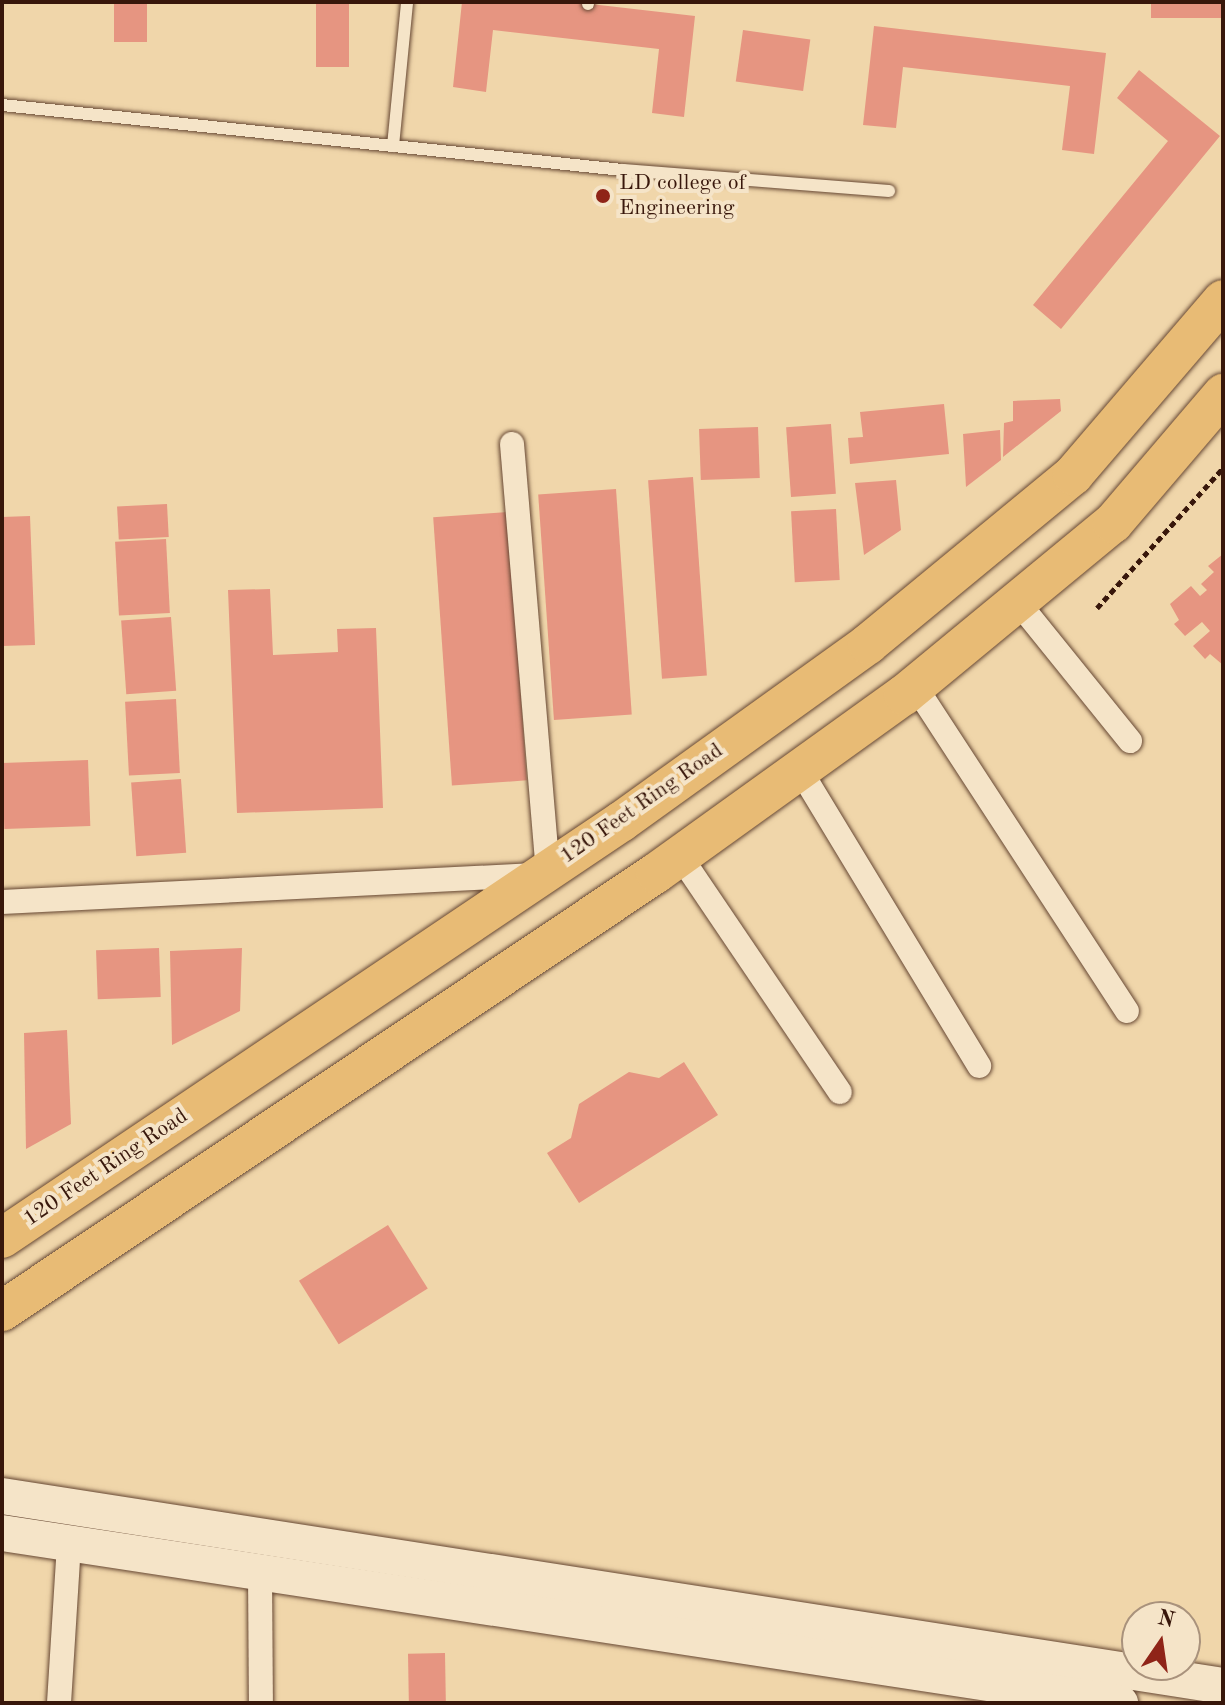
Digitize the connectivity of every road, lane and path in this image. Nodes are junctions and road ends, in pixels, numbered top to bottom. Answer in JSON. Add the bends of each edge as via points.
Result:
{"nodes":[{"id":1,"x":407,"y":2,"type":"edge"},
{"id":2,"x":2,"y":105,"type":"edge"},
{"id":3,"x":393,"y":146,"type":"junction"},
{"id":4,"x":889,"y":191,"type":"dead end"},
{"id":5,"x":1223,"y":300,"type":"edge"},
{"id":6,"x":1223,"y":394,"type":"edge"},
{"id":7,"x":512,"y":444,"type":"dead end"},
{"id":8,"x":1223,"y":468,"type":"edge"},
{"id":9,"x":1017,"y":601,"type":"junction"},
{"id":10,"x":1097,"y":608,"type":"dead end"},
{"id":11,"x":915,"y":686,"type":"junction"},
{"id":12,"x":1130,"y":741,"type":"dead end"},
{"id":13,"x":800,"y":770,"type":"junction"},
{"id":14,"x":680,"y":856,"type":"junction"},
{"id":15,"x":544,"y":873,"type":"junction"},
{"id":16,"x":2,"y":902,"type":"edge"},
{"id":17,"x":1127,"y":1011,"type":"dead end"},
{"id":18,"x":979,"y":1066,"type":"dead end"},
{"id":19,"x":840,"y":1092,"type":"dead end"},
{"id":20,"x":2,"y":1238,"type":"edge"},
{"id":21,"x":2,"y":1311,"type":"edge"},
{"id":22,"x":2,"y":1496,"type":"edge"},
{"id":23,"x":2,"y":1533,"type":"edge"},
{"id":24,"x":69,"y":1543,"type":"junction"},
{"id":25,"x":260,"y":1572,"type":"junction"},
{"id":26,"x":1030,"y":1683,"type":"edge"},
{"id":27,"x":1223,"y":1686,"type":"edge"},
{"id":28,"x":59,"y":1703,"type":"edge"},
{"id":29,"x":261,"y":1703,"type":"edge"},
{"id":30,"x":1120,"y":1703,"type":"edge"}],
"edges":[{"from":1,"to":3,"type":"lane"},
{"from":2,"to":3,"type":"lane"},
{"from":3,"to":4,"type":"lane"},
{"from":5,"to":15,"type":"main road","name":"120 Feet Ring Road","via":[[1073,475],[868,644]]},
{"from":6,"to":9,"type":"main road","via":[[1113,523]]},
{"from":7,"to":15,"type":"street"},
{"from":8,"to":10,"type":"path"},
{"from":9,"to":11,"type":"main road"},
{"from":9,"to":12,"type":"street"},
{"from":11,"to":13,"type":"main road"},
{"from":11,"to":17,"type":"street"},
{"from":13,"to":14,"type":"main road"},
{"from":13,"to":18,"type":"street"},
{"from":14,"to":19,"type":"street"},
{"from":14,"to":21,"type":"main road"},
{"from":15,"to":16,"type":"street"},
{"from":15,"to":20,"type":"main road","name":"120 Feet Ring Road"},
{"from":22,"to":26,"type":"main road"},
{"from":23,"to":24,"type":"main road"},
{"from":24,"to":25,"type":"main road"},
{"from":24,"to":28,"type":"street"},
{"from":25,"to":26,"type":"main road"},
{"from":25,"to":29,"type":"street"},
{"from":26,"to":27,"type":"main road"},
{"from":26,"to":30,"type":"main road"}]}
